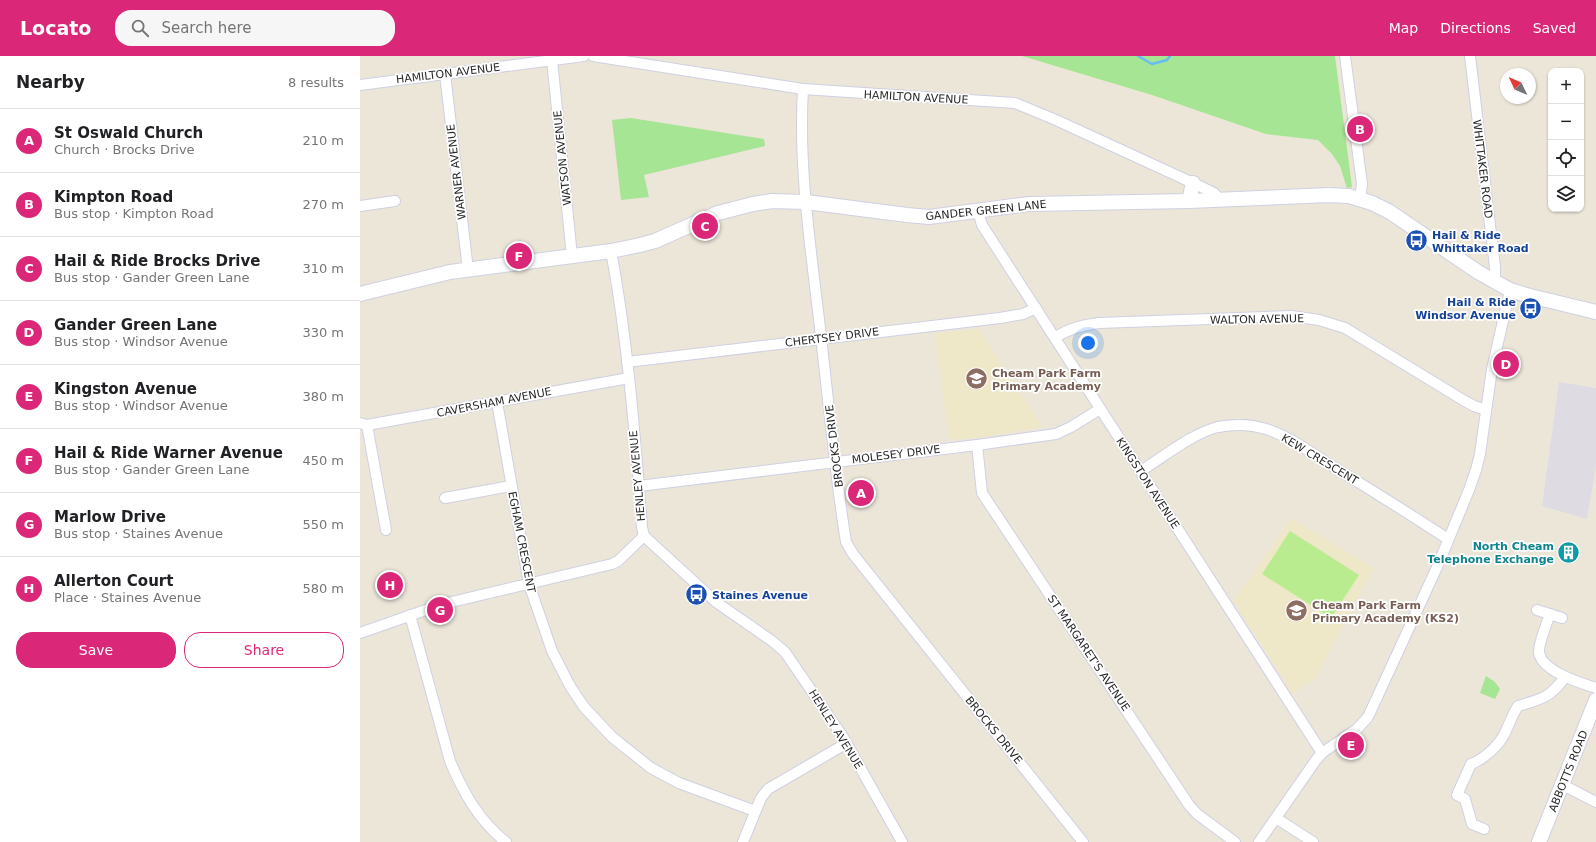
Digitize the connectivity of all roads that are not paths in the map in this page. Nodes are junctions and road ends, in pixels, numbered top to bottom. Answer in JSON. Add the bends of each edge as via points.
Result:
{"nodes":[{"id":1,"x":584,"y":56,"type":"edge"},
{"id":2,"x":593,"y":56,"type":"edge"},
{"id":3,"x":1345,"y":56,"type":"edge"},
{"id":4,"x":1470,"y":56,"type":"edge"},
{"id":5,"x":552,"y":60,"type":"junction"},
{"id":6,"x":445,"y":74,"type":"junction"},
{"id":7,"x":360,"y":85,"type":"edge"},
{"id":8,"x":803,"y":89,"type":"junction"},
{"id":9,"x":1193,"y":183,"type":"junction"},
{"id":10,"x":1360,"y":199,"type":"junction"},
{"id":11,"x":1220,"y":200,"type":"junction"},
{"id":12,"x":395,"y":201,"type":"dead end"},
{"id":13,"x":1189,"y":201,"type":"junction"},
{"id":14,"x":806,"y":202,"type":"junction"},
{"id":15,"x":360,"y":206,"type":"edge"},
{"id":16,"x":978,"y":211,"type":"junction"},
{"id":17,"x":611,"y":251,"type":"junction"},
{"id":18,"x":572,"y":256,"type":"junction"},
{"id":19,"x":468,"y":270,"type":"junction"},
{"id":20,"x":1493,"y":280,"type":"junction"},
{"id":21,"x":1510,"y":290,"type":"junction"},
{"id":22,"x":360,"y":294,"type":"edge"},
{"id":23,"x":1036,"y":308,"type":"junction"},
{"id":24,"x":1596,"y":312,"type":"edge"},
{"id":25,"x":1056,"y":337,"type":"junction"},
{"id":26,"x":822,"y":338,"type":"junction"},
{"id":27,"x":627,"y":362,"type":"junction"},
{"id":28,"x":629,"y":378,"type":"junction"},
{"id":29,"x":497,"y":402,"type":"junction"},
{"id":30,"x":1100,"y":409,"type":"junction"},
{"id":31,"x":1486,"y":410,"type":"junction"},
{"id":32,"x":364,"y":424,"type":"edge"},
{"id":33,"x":977,"y":445,"type":"junction"},
{"id":34,"x":835,"y":461,"type":"junction"},
{"id":35,"x":1141,"y":471,"type":"junction"},
{"id":36,"x":511,"y":486,"type":"junction"},
{"id":37,"x":639,"y":486,"type":"junction"},
{"id":38,"x":445,"y":498,"type":"dead end"},
{"id":39,"x":386,"y":530,"type":"dead end"},
{"id":40,"x":644,"y":536,"type":"junction"},
{"id":41,"x":1448,"y":539,"type":"junction"},
{"id":42,"x":529,"y":584,"type":"junction"},
{"id":43,"x":1537,"y":610,"type":"dead end"},
{"id":44,"x":1550,"y":614,"type":"junction"},
{"id":45,"x":410,"y":615,"type":"junction"},
{"id":46,"x":1562,"y":618,"type":"dead end"},
{"id":47,"x":360,"y":633,"type":"edge"},
{"id":48,"x":1565,"y":677,"type":"junction"},
{"id":49,"x":1596,"y":688,"type":"edge"},
{"id":50,"x":1596,"y":700,"type":"edge"},
{"id":51,"x":847,"y":744,"type":"junction"},
{"id":52,"x":1322,"y":753,"type":"junction"},
{"id":53,"x":1563,"y":785,"type":"junction"},
{"id":54,"x":1596,"y":802,"type":"edge"},
{"id":55,"x":755,"y":811,"type":"junction"},
{"id":56,"x":1276,"y":818,"type":"junction"},
{"id":57,"x":1484,"y":829,"type":"dead end"},
{"id":58,"x":506,"y":842,"type":"edge"},
{"id":59,"x":743,"y":842,"type":"edge"},
{"id":60,"x":902,"y":842,"type":"edge"},
{"id":61,"x":1083,"y":842,"type":"edge"},
{"id":62,"x":1235,"y":842,"type":"edge"},
{"id":63,"x":1259,"y":842,"type":"edge"},
{"id":64,"x":1313,"y":842,"type":"edge"},
{"id":65,"x":1540,"y":842,"type":"edge"}],
"edges":[{"from":1,"to":5,"type":"street","name":"HAMILTON AVENUE"},
{"from":2,"to":8,"type":"street","name":"HAMILTON AVENUE"},
{"from":3,"to":10,"type":"street","via":[[1362,184]]},
{"from":4,"to":20,"type":"street","name":"WHITTAKER ROAD","via":[[1495,267]]},
{"from":5,"to":6,"type":"street","name":"HAMILTON AVENUE"},
{"from":5,"to":18,"type":"street","name":"WATSON AVENUE"},
{"from":6,"to":7,"type":"street","name":"HAMILTON AVENUE"},
{"from":6,"to":19,"type":"street","name":"WARNER AVENUE"},
{"from":8,"to":9,"type":"street","name":"HAMILTON AVENUE","via":[[1015,103]]},
{"from":8,"to":14,"type":"street","name":"BROCKS DRIVE","via":[[801,127]]},
{"from":9,"to":11,"type":"street","name":"HAMILTON AVENUE","via":[[1214,193]]},
{"from":9,"to":13,"type":"street"},
{"from":10,"to":11,"type":"street","name":"GANDER GREEN LANE","via":[[1329,195]]},
{"from":10,"to":20,"type":"street","name":"GANDER GREEN LANE","via":[[1390,212]]},
{"from":11,"to":13,"type":"street","name":"GANDER GREEN LANE"},
{"from":12,"to":15,"type":"street"},
{"from":13,"to":16,"type":"street","name":"GANDER GREEN LANE","via":[[1029,204]]},
{"from":14,"to":16,"type":"street","name":"GANDER GREEN LANE","via":[[929,217]]},
{"from":14,"to":17,"type":"street","name":"GANDER GREEN LANE","via":[[772,201],[734,208],[654,240]]},
{"from":14,"to":26,"type":"street","name":"BROCKS DRIVE"},
{"from":16,"to":23,"type":"street","name":"KINGSTON AVENUE","via":[[982,225]]},
{"from":17,"to":18,"type":"street","name":"GANDER GREEN LANE"},
{"from":17,"to":27,"type":"street","name":"HENLEY AVENUE"},
{"from":18,"to":19,"type":"street","name":"GANDER GREEN LANE"},
{"from":19,"to":22,"type":"street","name":"GANDER GREEN LANE"},
{"from":20,"to":21,"type":"street","name":"GANDER GREEN LANE"},
{"from":21,"to":24,"type":"street","name":"GANDER GREEN LANE"},
{"from":21,"to":31,"type":"street","via":[[1492,369]]},
{"from":23,"to":25,"type":"street","name":"KINGSTON AVENUE"},
{"from":23,"to":26,"type":"street","name":"CHERTSEY DRIVE","via":[[1023,314],[1000,318]]},
{"from":25,"to":30,"type":"street","name":"KINGSTON AVENUE"},
{"from":25,"to":31,"type":"street","name":"WALTON AVENUE","via":[[1078,326],[1099,323],[1292,316],[1307,318],[1345,328],[1463,400]]},
{"from":26,"to":27,"type":"street","name":"CHERTSEY DRIVE"},
{"from":26,"to":34,"type":"street","name":"BROCKS DRIVE"},
{"from":27,"to":28,"type":"street","name":"HENLEY AVENUE"},
{"from":28,"to":29,"type":"street","name":"CAVERSHAM AVENUE"},
{"from":28,"to":37,"type":"street","name":"HENLEY AVENUE"},
{"from":29,"to":32,"type":"street","name":"CAVERSHAM AVENUE"},
{"from":29,"to":36,"type":"street","name":"EGHAM CRESCENT"},
{"from":30,"to":33,"type":"street","name":"MOLESEY DRIVE","via":[[1056,434]]},
{"from":30,"to":35,"type":"street","name":"KINGSTON AVENUE"},
{"from":31,"to":41,"type":"street","via":[[1476,470]]},
{"from":32,"to":39,"type":"street"},
{"from":33,"to":34,"type":"street","name":"MOLESEY DRIVE"},
{"from":33,"to":62,"type":"street","name":"ST MARGARET'S AVENUE","via":[[982,493],[1189,805]]},
{"from":34,"to":37,"type":"street","name":"MOLESEY DRIVE"},
{"from":34,"to":61,"type":"street","name":"BROCKS DRIVE","via":[[846,542],[853,554]]},
{"from":35,"to":41,"type":"street","name":"KEW CRESCENT","via":[[1206,431],[1236,424],[1252,425],[1298,444]]},
{"from":35,"to":52,"type":"street","name":"KINGSTON AVENUE"},
{"from":36,"to":38,"type":"street"},
{"from":36,"to":42,"type":"street","name":"EGHAM CRESCENT"},
{"from":37,"to":40,"type":"street","name":"HENLEY AVENUE"},
{"from":40,"to":42,"type":"street","via":[[612,564]]},
{"from":40,"to":51,"type":"street","name":"HENLEY AVENUE","via":[[710,598],[786,652]]},
{"from":41,"to":52,"type":"street","via":[[1368,717],[1357,729]]},
{"from":42,"to":45,"type":"street","via":[[444,604]]},
{"from":42,"to":55,"type":"street","name":"EGHAM CRESCENT","via":[[552,651],[564,677],[581,702],[612,737],[651,768],[671,780]]},
{"from":43,"to":44,"type":"street"},
{"from":44,"to":46,"type":"street"},
{"from":44,"to":48,"type":"street","via":[[1539,652],[1542,660]]},
{"from":45,"to":47,"type":"street"},
{"from":45,"to":58,"type":"street","via":[[450,761],[468,800]]},
{"from":48,"to":49,"type":"street"},
{"from":48,"to":57,"type":"street","via":[[1558,687],[1544,698],[1518,706],[1498,743],[1480,761],[1471,764],[1457,795],[1465,799],[1472,824]]},
{"from":50,"to":53,"type":"street","name":"ABBOTTS ROAD"},
{"from":51,"to":55,"type":"street","via":[[772,786],[761,798]]},
{"from":51,"to":60,"type":"street","name":"HENLEY AVENUE"},
{"from":52,"to":56,"type":"street"},
{"from":53,"to":54,"type":"street"},
{"from":53,"to":65,"type":"street","name":"ABBOTTS ROAD"},
{"from":55,"to":59,"type":"street"},
{"from":56,"to":63,"type":"street"},
{"from":56,"to":64,"type":"street"}]}
